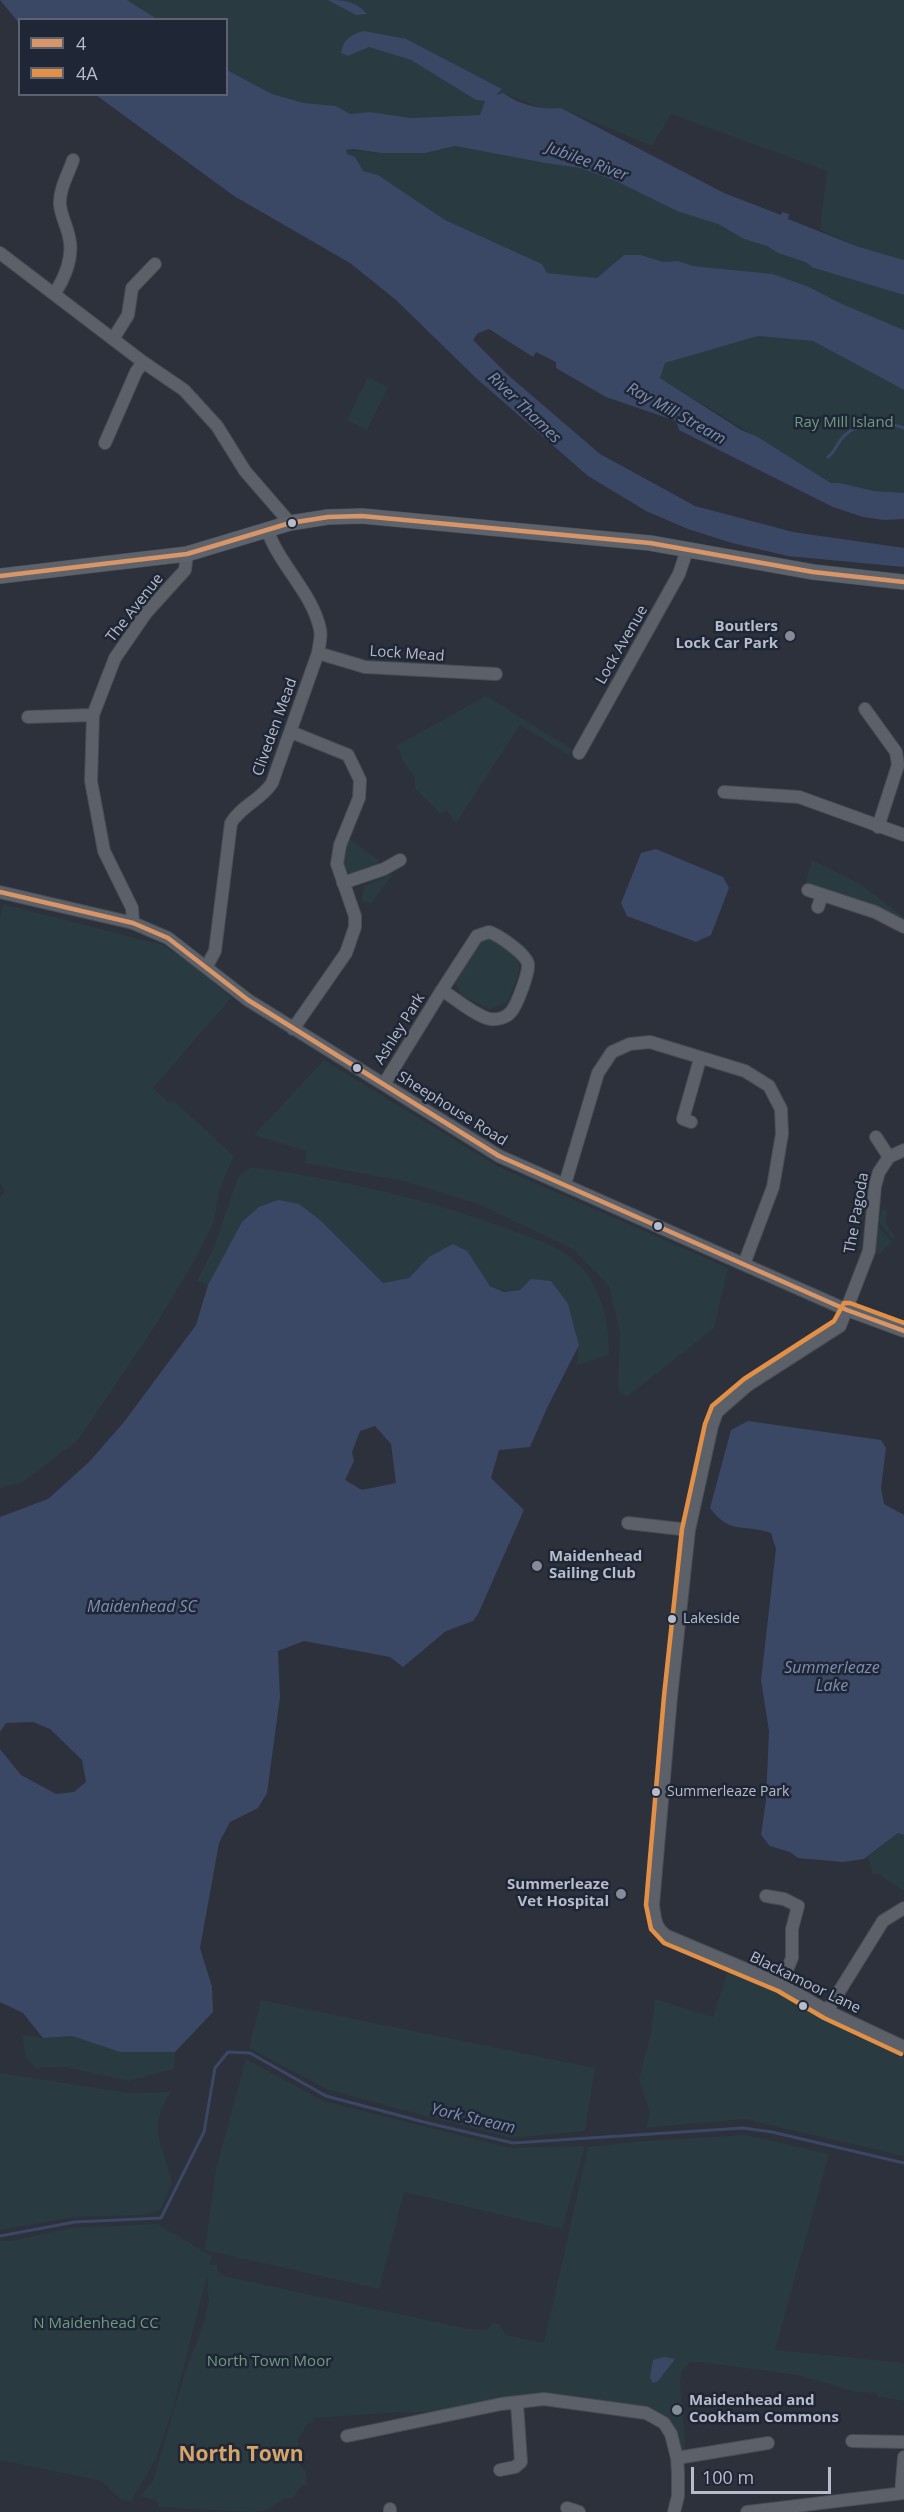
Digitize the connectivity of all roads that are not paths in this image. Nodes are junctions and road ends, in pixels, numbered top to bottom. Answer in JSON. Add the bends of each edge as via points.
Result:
{"nodes":[{"id":1,"x":73,"y":160,"type":"dead end"},
{"id":2,"x":0,"y":253,"type":"edge"},
{"id":3,"x":154,"y":264,"type":"dead end"},
{"id":4,"x":54,"y":294,"type":"junction"},
{"id":5,"x":113,"y":339,"type":"junction"},
{"id":6,"x":143,"y":362,"type":"junction"},
{"id":7,"x":111,"y":437,"type":"dead end"},
{"id":8,"x":290,"y":523,"type":"junction"},
{"id":9,"x":267,"y":529,"type":"junction"},
{"id":10,"x":687,"y":550,"type":"junction"},
{"id":11,"x":187,"y":554,"type":"junction"},
{"id":12,"x":0,"y":576,"type":"edge"},
{"id":13,"x":904,"y":582,"type":"edge"},
{"id":14,"x":318,"y":653,"type":"junction"},
{"id":15,"x":496,"y":674,"type":"dead end"},
{"id":16,"x":865,"y":709,"type":"dead end"},
{"id":17,"x":93,"y":715,"type":"junction"},
{"id":18,"x":28,"y":717,"type":"dead end"},
{"id":19,"x":291,"y":732,"type":"junction"},
{"id":20,"x":579,"y":753,"type":"dead end"},
{"id":21,"x":724,"y":792,"type":"dead end"},
{"id":22,"x":878,"y":827,"type":"junction"},
{"id":23,"x":904,"y":835,"type":"edge"},
{"id":24,"x":400,"y":860,"type":"dead end"},
{"id":25,"x":343,"y":884,"type":"junction"},
{"id":26,"x":808,"y":890,"type":"dead end"},
{"id":27,"x":0,"y":892,"type":"edge"},
{"id":28,"x":133,"y":923,"type":"junction"},
{"id":29,"x":904,"y":927,"type":"edge"},
{"id":30,"x":207,"y":966,"type":"junction"},
{"id":31,"x":442,"y":990,"type":"junction"},
{"id":32,"x":293,"y":1029,"type":"junction"},
{"id":33,"x":700,"y":1059,"type":"junction"},
{"id":34,"x":384,"y":1084,"type":"junction"},
{"id":35,"x":685,"y":1122,"type":"dead end"},
{"id":36,"x":876,"y":1137,"type":"dead end"},
{"id":37,"x":904,"y":1150,"type":"edge"},
{"id":38,"x":889,"y":1157,"type":"junction"},
{"id":39,"x":566,"y":1184,"type":"junction"},
{"id":40,"x":744,"y":1264,"type":"junction"},
{"id":41,"x":847,"y":1310,"type":"junction"},
{"id":42,"x":904,"y":1331,"type":"edge"},
{"id":43,"x":628,"y":1523,"type":"dead end"},
{"id":44,"x":689,"y":1530,"type":"junction"},
{"id":45,"x":766,"y":1896,"type":"dead end"},
{"id":46,"x":904,"y":1908,"type":"edge"},
{"id":47,"x":660,"y":1932,"type":"joint"},
{"id":48,"x":781,"y":1984,"type":"junction"},
{"id":49,"x":827,"y":2011,"type":"junction"},
{"id":50,"x":904,"y":2047,"type":"edge"},
{"id":51,"x":517,"y":2403,"type":"junction"},
{"id":52,"x":347,"y":2436,"type":"dead end"},
{"id":53,"x":852,"y":2441,"type":"dead end"},
{"id":54,"x":904,"y":2442,"type":"edge"},
{"id":55,"x":768,"y":2443,"type":"dead end"},
{"id":56,"x":904,"y":2457,"type":"edge"},
{"id":57,"x":677,"y":2458,"type":"junction"},
{"id":58,"x":500,"y":2470,"type":"dead end"},
{"id":59,"x":902,"y":2493,"type":"edge"},
{"id":60,"x":567,"y":2507,"type":"edge"},
{"id":61,"x":579,"y":2512,"type":"edge"},
{"id":62,"x":674,"y":2512,"type":"edge"},
{"id":63,"x":747,"y":2512,"type":"edge"}],
"edges":[{"from":1,"to":4,"type":"street","via":[[61,191],[60,207],[70,240],[70,257]]},
{"from":2,"to":4,"type":"street"},
{"from":3,"to":5,"type":"street","via":[[132,288],[128,315]]},
{"from":4,"to":5,"type":"street"},
{"from":5,"to":6,"type":"street"},
{"from":6,"to":7,"type":"street"},
{"from":6,"to":8,"type":"street","via":[[184,390],[217,426],[245,471]]},
{"from":8,"to":9,"type":"main road"},
{"from":8,"to":10,"type":"main road","via":[[362,516],[650,543]]},
{"from":9,"to":11,"type":"main road"},
{"from":9,"to":14,"type":"street","name":"Cliveden Mead","via":[[314,611],[321,632]]},
{"from":10,"to":13,"type":"main road","via":[[813,572]]},
{"from":10,"to":20,"type":"street","name":"Lock Avenue","via":[[679,574]]},
{"from":11,"to":12,"type":"main road"},
{"from":11,"to":17,"type":"street","name":"The Avenue","via":[[185,570],[146,613],[115,658]]},
{"from":14,"to":15,"type":"street","name":"Lock Mead","via":[[365,667]]},
{"from":14,"to":19,"type":"street","name":"Cliveden Mead"},
{"from":16,"to":22,"type":"street","via":[[897,752],[898,765]]},
{"from":17,"to":18,"type":"street"},
{"from":17,"to":28,"type":"street","name":"The Avenue","via":[[91,782],[99,828],[104,851],[132,908]]},
{"from":19,"to":25,"type":"street","via":[[348,755],[360,780],[359,798],[338,854]]},
{"from":19,"to":30,"type":"street","name":"Cliveden Mead","via":[[272,783],[264,795],[237,812],[231,823],[215,951]]},
{"from":21,"to":22,"type":"street","via":[[799,797]]},
{"from":22,"to":23,"type":"street"},
{"from":24,"to":25,"type":"street"},
{"from":25,"to":32,"type":"street","via":[[355,916],[352,941]]},
{"from":26,"to":29,"type":"street","via":[[820,901],[874,912]]},
{"from":27,"to":28,"type":"street","name":"Sheephouse Road"},
{"from":28,"to":30,"type":"street","name":"Sheephouse Road","via":[[168,938]]},
{"from":30,"to":32,"type":"street","name":"Sheephouse Road","via":[[248,1000]]},
{"from":31,"to":31,"type":"street","name":"Ashley Park","via":[[481,934],[489,932],[500,937],[527,960],[526,976],[513,1009],[502,1018],[486,1018]]},
{"from":31,"to":34,"type":"street","name":"Ashley Park"},
{"from":32,"to":34,"type":"street","name":"Sheephouse Road"},
{"from":33,"to":35,"type":"street"},
{"from":33,"to":39,"type":"street","via":[[650,1042],[630,1044],[612,1052],[598,1073]]},
{"from":33,"to":40,"type":"street","via":[[745,1071],[769,1086],[781,1109],[782,1134],[773,1187]]},
{"from":34,"to":39,"type":"street","name":"Sheephouse Road","via":[[499,1156]]},
{"from":36,"to":38,"type":"street"},
{"from":37,"to":38,"type":"street"},
{"from":38,"to":41,"type":"street","name":"The Pagoda","via":[[877,1179],[869,1251]]},
{"from":39,"to":40,"type":"street","name":"Sheephouse Road"},
{"from":40,"to":41,"type":"street","name":"Sheephouse Road"},
{"from":41,"to":42,"type":"street","name":"Sheephouse Road"},
{"from":41,"to":44,"type":"street","name":"The Pagoda","via":[[840,1326],[748,1385],[717,1412]]},
{"from":43,"to":44,"type":"street"},
{"from":44,"to":47,"type":"street","name":"The Pagoda","via":[[654,1896],[655,1924]]},
{"from":45,"to":48,"type":"street","via":[[798,1906],[792,1929],[792,1958]]},
{"from":46,"to":49,"type":"street","via":[[883,1921]]},
{"from":47,"to":48,"type":"street","name":"Blackamoor Lane"},
{"from":48,"to":49,"type":"street","name":"Blackamoor Lane"},
{"from":49,"to":50,"type":"street","name":"Blackamoor Lane"},
{"from":51,"to":52,"type":"street"},
{"from":51,"to":57,"type":"street","via":[[544,2399],[646,2413],[664,2423]]},
{"from":51,"to":58,"type":"street","via":[[521,2462]]},
{"from":53,"to":54,"type":"street"},
{"from":55,"to":57,"type":"street"},
{"from":56,"to":59,"type":"street"},
{"from":57,"to":62,"type":"street","via":[[678,2496]]},
{"from":59,"to":63,"type":"street"},
{"from":60,"to":61,"type":"street"}]}
